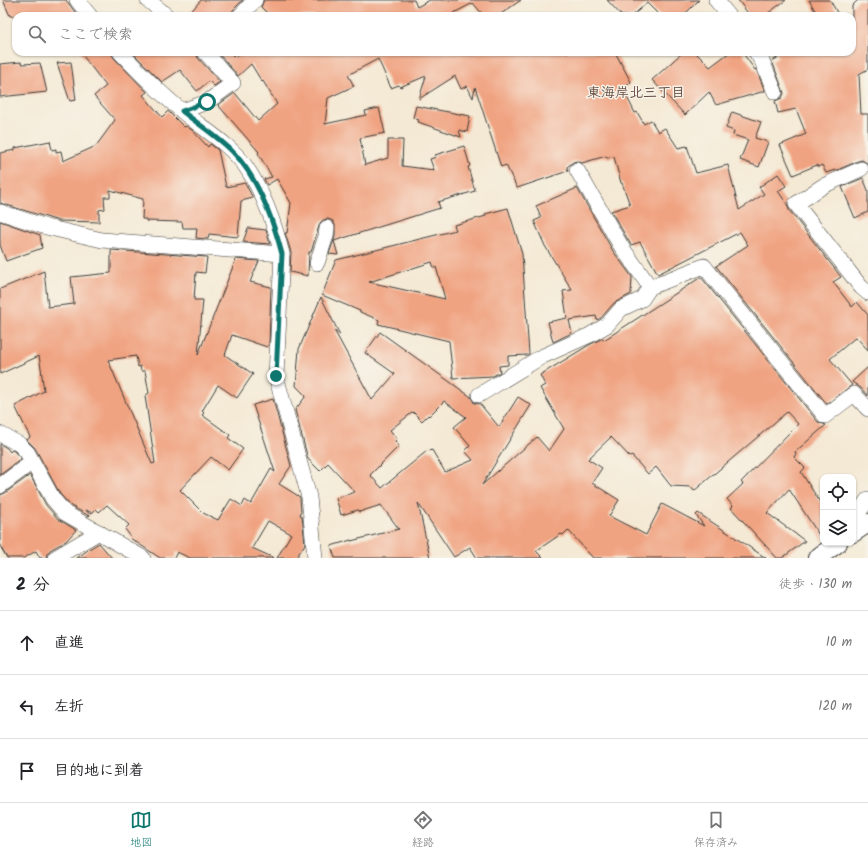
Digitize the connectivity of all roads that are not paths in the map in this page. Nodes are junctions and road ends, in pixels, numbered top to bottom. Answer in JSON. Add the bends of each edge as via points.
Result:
{"nodes":[{"id":1,"x":77,"y":0,"type":"edge"},
{"id":2,"x":148,"y":0,"type":"edge"},
{"id":3,"x":255,"y":0,"type":"edge"},
{"id":4,"x":716,"y":0,"type":"edge"},
{"id":5,"x":87,"y":12,"type":"edge"},
{"id":6,"x":162,"y":12,"type":"edge"},
{"id":7,"x":244,"y":12,"type":"edge"},
{"id":8,"x":726,"y":12,"type":"edge"},
{"id":9,"x":124,"y":56,"type":"edge"},
{"id":10,"x":209,"y":56,"type":"edge"},
{"id":11,"x":759,"y":56,"type":"edge"},
{"id":12,"x":774,"y":92,"type":"dead end"},
{"id":13,"x":182,"y":111,"type":"junction"},
{"id":14,"x":861,"y":169,"type":"dead end"},
{"id":15,"x":577,"y":170,"type":"dead end"},
{"id":16,"x":0,"y":212,"type":"edge"},
{"id":17,"x":327,"y":228,"type":"dead end"},
{"id":18,"x":282,"y":254,"type":"junction"},
{"id":19,"x":317,"y":263,"type":"dead end"},
{"id":20,"x":650,"y":287,"type":"junction"},
{"id":21,"x":868,"y":293,"type":"edge"},
{"id":22,"x":479,"y":395,"type":"dead end"},
{"id":23,"x":868,"y":409,"type":"edge"},
{"id":24,"x":0,"y":434,"type":"edge"},
{"id":25,"x":32,"y":462,"type":"junction"},
{"id":26,"x":0,"y":486,"type":"edge"},
{"id":27,"x":868,"y":499,"type":"edge"},
{"id":28,"x":856,"y":517,"type":"edge"},
{"id":29,"x":868,"y":523,"type":"edge"},
{"id":30,"x":856,"y":531,"type":"edge"},
{"id":31,"x":99,"y":532,"type":"junction"},
{"id":32,"x":834,"y":546,"type":"edge"},
{"id":33,"x":55,"y":558,"type":"edge"},
{"id":34,"x":143,"y":558,"type":"edge"},
{"id":35,"x":314,"y":558,"type":"edge"},
{"id":36,"x":817,"y":558,"type":"edge"}],
"edges":[{"from":1,"to":5,"type":"street"},
{"from":2,"to":6,"type":"street"},
{"from":3,"to":7,"type":"street"},
{"from":4,"to":8,"type":"street"},
{"from":9,"to":13,"type":"street","via":[[150,84]]},
{"from":10,"to":13,"type":"street","via":[[233,83],[207,102]]},
{"from":11,"to":12,"type":"street"},
{"from":13,"to":18,"type":"street","via":[[232,151],[246,168],[262,197]]},
{"from":14,"to":21,"type":"street","via":[[822,186],[796,204]]},
{"from":15,"to":20,"type":"street","via":[[621,246]]},
{"from":16,"to":18,"type":"street","via":[[46,227],[102,240]]},
{"from":17,"to":19,"type":"street"},
{"from":18,"to":35,"type":"street","via":[[276,376],[309,497]]},
{"from":20,"to":22,"type":"street","via":[[642,300],[621,309],[607,325],[590,336],[535,361]]},
{"from":20,"to":23,"type":"street","via":[[704,266],[825,416],[854,394]]},
{"from":24,"to":25,"type":"street","via":[[19,444]]},
{"from":25,"to":26,"type":"street"},
{"from":25,"to":31,"type":"street","via":[[56,504]]},
{"from":27,"to":28,"type":"street"},
{"from":29,"to":30,"type":"street"},
{"from":31,"to":33,"type":"street"},
{"from":31,"to":34,"type":"street"},
{"from":32,"to":36,"type":"street"}]}
